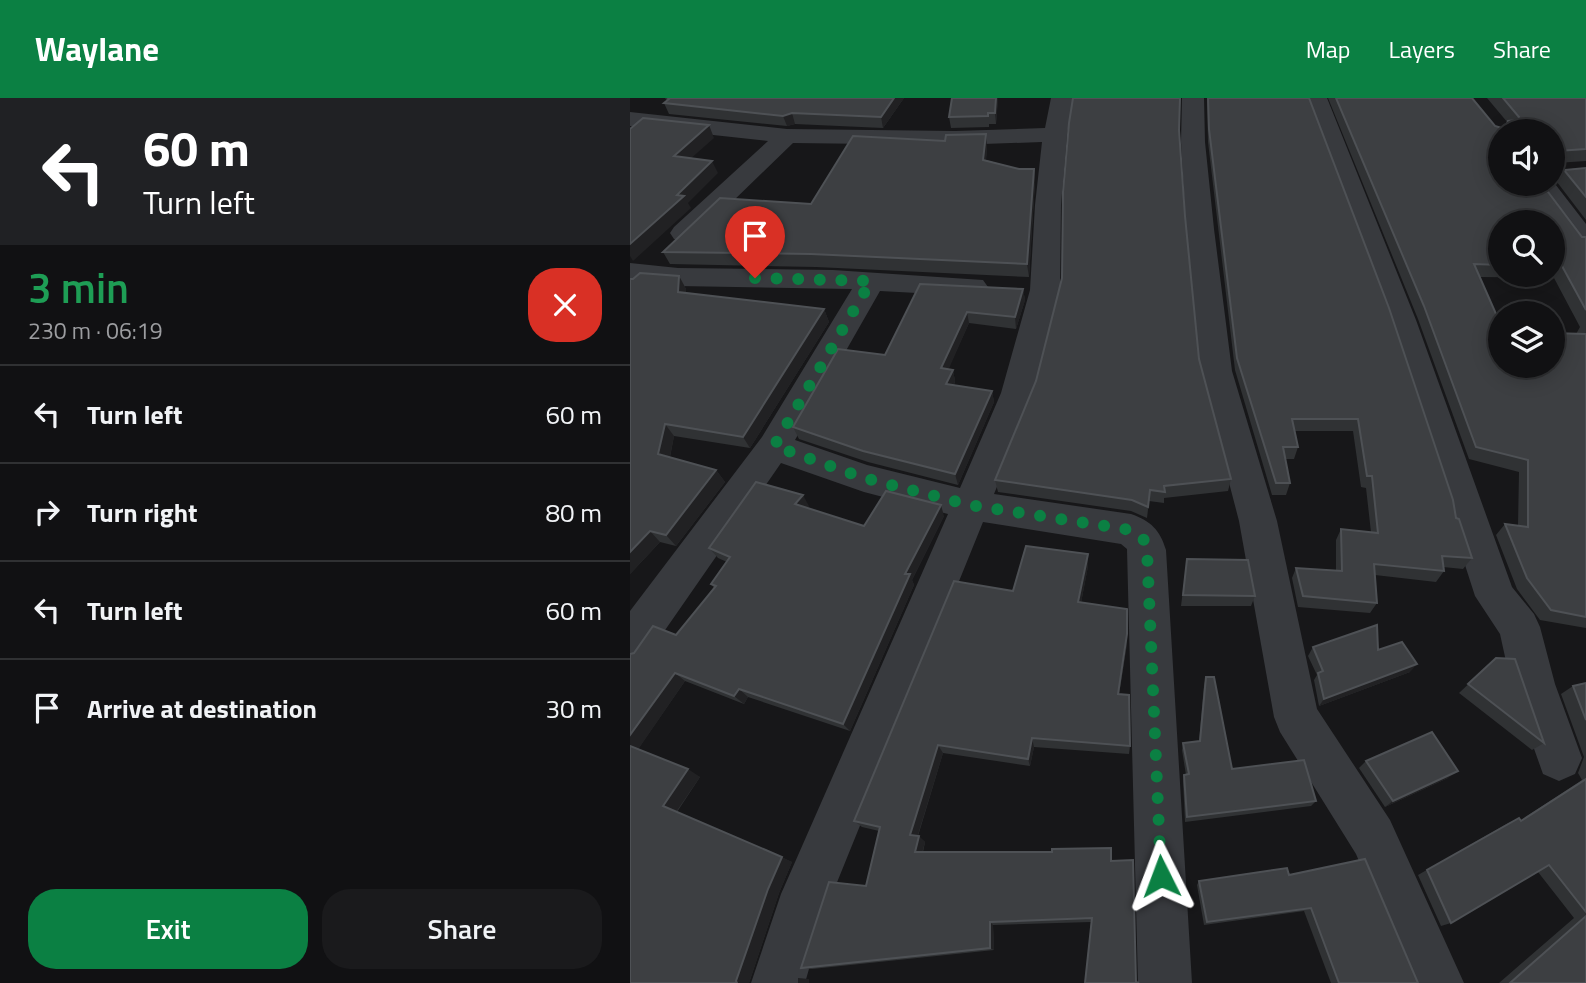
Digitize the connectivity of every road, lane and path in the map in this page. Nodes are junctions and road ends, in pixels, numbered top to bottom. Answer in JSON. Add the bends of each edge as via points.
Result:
{"nodes":[{"id":1,"x":1193,"y":98,"type":"edge"},
{"id":2,"x":1317,"y":98,"type":"edge"},
{"id":3,"x":1058,"y":116,"type":"edge"},
{"id":4,"x":642,"y":120,"type":"edge"},
{"id":5,"x":787,"y":136,"type":"junction"},
{"id":6,"x":630,"y":139,"type":"edge"},
{"id":7,"x":1562,"y":196,"type":"edge"},
{"id":8,"x":1586,"y":242,"type":"edge"},
{"id":9,"x":633,"y":276,"type":"edge"},
{"id":10,"x":871,"y":281,"type":"junction"},
{"id":11,"x":1023,"y":289,"type":"junction"},
{"id":12,"x":774,"y":446,"type":"junction"},
{"id":13,"x":970,"y":505,"type":"junction"},
{"id":14,"x":630,"y":645,"type":"edge"},
{"id":15,"x":1559,"y":758,"type":"dead end"},
{"id":16,"x":778,"y":983,"type":"edge"},
{"id":17,"x":1165,"y":983,"type":"edge"},
{"id":18,"x":1437,"y":983,"type":"edge"}],
"edges":[{"from":1,"to":18,"type":"street","via":[[1200,229],[1216,371],[1258,521],[1296,717],[1373,837]]},
{"from":2,"to":15,"type":"street","via":[[1401,320],[1495,596],[1519,627]]},
{"from":3,"to":5,"type":"street","via":[[955,138]]},
{"from":3,"to":11,"type":"street","via":[[1048,205]]},
{"from":4,"to":5,"type":"street"},
{"from":4,"to":6,"type":"street"},
{"from":5,"to":9,"type":"street"},
{"from":7,"to":8,"type":"street"},
{"from":9,"to":10,"type":"street"},
{"from":10,"to":11,"type":"street"},
{"from":10,"to":12,"type":"street"},
{"from":11,"to":13,"type":"street","via":[[1018,393]]},
{"from":12,"to":13,"type":"street","via":[[864,478]]},
{"from":12,"to":14,"type":"street"},
{"from":13,"to":16,"type":"street","via":[[799,912]]},
{"from":13,"to":17,"type":"street","via":[[1131,530],[1144,540]]}]}
